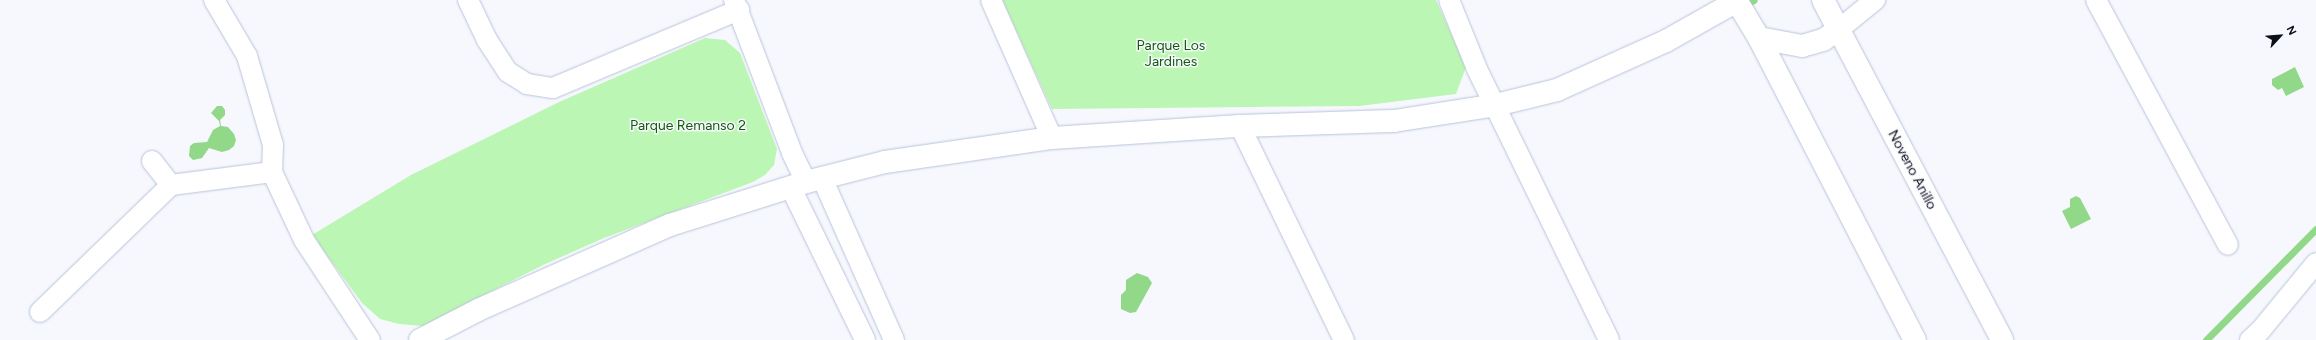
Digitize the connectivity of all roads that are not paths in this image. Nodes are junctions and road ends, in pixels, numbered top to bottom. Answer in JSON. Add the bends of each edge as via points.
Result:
{"nodes":[{"id":1,"x":214,"y":0,"type":"edge"},
{"id":2,"x":468,"y":0,"type":"edge"},
{"id":3,"x":991,"y":0,"type":"edge"},
{"id":4,"x":1449,"y":0,"type":"edge"},
{"id":5,"x":1736,"y":0,"type":"edge"},
{"id":6,"x":1823,"y":0,"type":"edge"},
{"id":7,"x":1874,"y":0,"type":"edge"},
{"id":8,"x":2096,"y":0,"type":"edge"},
{"id":9,"x":736,"y":5,"type":"edge"},
{"id":10,"x":1838,"y":30,"type":"junction"},
{"id":11,"x":1759,"y":38,"type":"junction"},
{"id":12,"x":1496,"y":105,"type":"junction"},
{"id":13,"x":1240,"y":126,"type":"junction"},
{"id":14,"x":1052,"y":138,"type":"junction"},
{"id":15,"x":152,"y":161,"type":"dead end"},
{"id":16,"x":272,"y":172,"type":"junction"},
{"id":17,"x":806,"y":183,"type":"junction"},
{"id":18,"x":171,"y":185,"type":"junction"},
{"id":19,"x":2228,"y":245,"type":"dead end"},
{"id":20,"x":2316,"y":263,"type":"edge"},
{"id":21,"x":40,"y":312,"type":"dead end"},
{"id":22,"x":2258,"y":337,"type":"edge"},
{"id":23,"x":370,"y":340,"type":"edge"},
{"id":24,"x":420,"y":340,"type":"edge"},
{"id":25,"x":866,"y":340,"type":"edge"},
{"id":26,"x":894,"y":340,"type":"edge"},
{"id":27,"x":1344,"y":340,"type":"edge"},
{"id":28,"x":1609,"y":340,"type":"edge"},
{"id":29,"x":1915,"y":340,"type":"edge"},
{"id":30,"x":2002,"y":340,"type":"edge"}],
"edges":[{"from":1,"to":16,"type":"street","via":[[247,56],[274,145]]},
{"from":2,"to":9,"type":"street","via":[[487,40],[508,72],[527,84],[553,88]]},
{"from":3,"to":14,"type":"street"},
{"from":4,"to":12,"type":"street","via":[[1477,69]]},
{"from":5,"to":11,"type":"street"},
{"from":5,"to":12,"type":"street","via":[[1666,41],[1564,87]]},
{"from":6,"to":10,"type":"street","name":"Noveno Anillo"},
{"from":7,"to":10,"type":"street"},
{"from":8,"to":19,"type":"street"},
{"from":9,"to":17,"type":"street","via":[[792,153]]},
{"from":10,"to":11,"type":"street","via":[[1823,40],[1802,46]]},
{"from":10,"to":30,"type":"street","name":"Noveno Anillo"},
{"from":11,"to":29,"type":"street"},
{"from":12,"to":13,"type":"street","via":[[1394,121]]},
{"from":12,"to":28,"type":"street"},
{"from":13,"to":14,"type":"street"},
{"from":13,"to":27,"type":"street"},
{"from":14,"to":17,"type":"street","via":[[885,162]]},
{"from":15,"to":18,"type":"street"},
{"from":16,"to":18,"type":"street"},
{"from":16,"to":23,"type":"street","via":[[304,240]]},
{"from":17,"to":24,"type":"street","via":[[670,225],[478,310]]},
{"from":17,"to":25,"type":"street"},
{"from":17,"to":26,"type":"street"},
{"from":18,"to":21,"type":"street"},
{"from":20,"to":22,"type":"street"}]}
